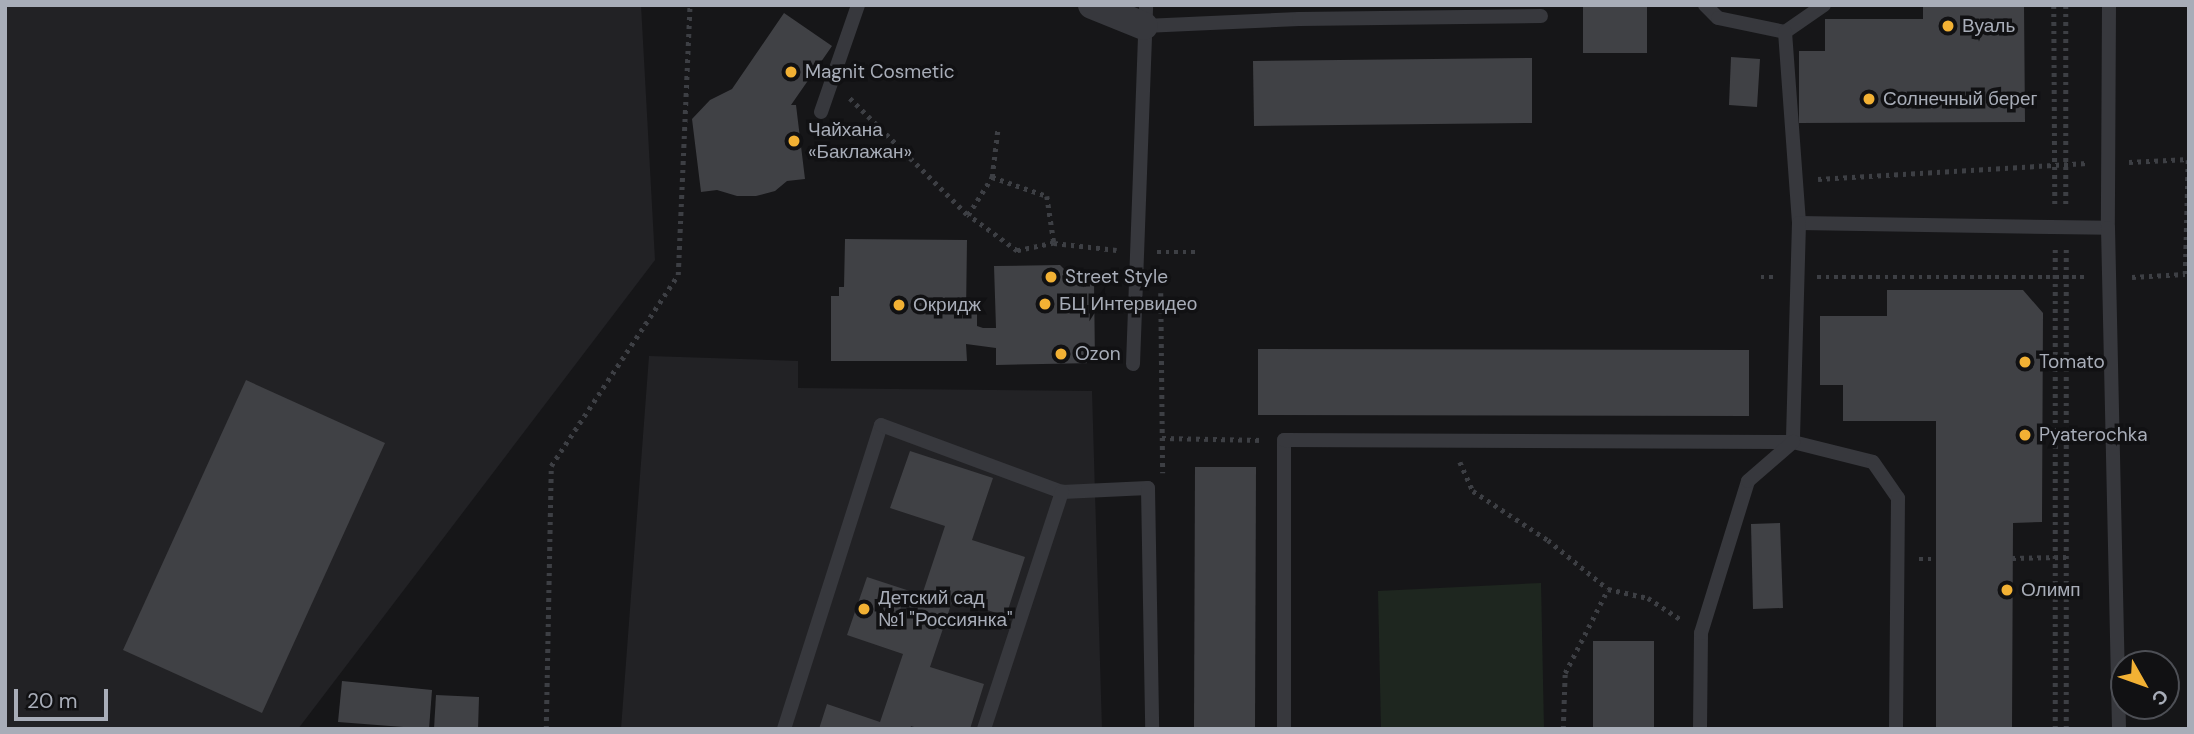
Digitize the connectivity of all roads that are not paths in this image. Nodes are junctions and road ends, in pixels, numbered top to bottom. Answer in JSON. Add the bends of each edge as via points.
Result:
{"nodes":[{"id":1,"x":858,"y":5,"type":"edge"},
{"id":2,"x":1092,"y":5,"type":"edge"},
{"id":3,"x":1704,"y":5,"type":"edge"},
{"id":4,"x":1824,"y":5,"type":"edge"},
{"id":5,"x":2109,"y":5,"type":"edge"},
{"id":6,"x":1299,"y":12,"type":"edge"},
{"id":7,"x":1145,"y":15,"type":"edge"},
{"id":8,"x":1541,"y":16,"type":"dead end"},
{"id":9,"x":1785,"y":32,"type":"junction"},
{"id":10,"x":821,"y":112,"type":"dead end"},
{"id":11,"x":1799,"y":223,"type":"junction"},
{"id":12,"x":2108,"y":228,"type":"junction"},
{"id":13,"x":1133,"y":364,"type":"dead end"},
{"id":14,"x":1793,"y":442,"type":"junction"},
{"id":15,"x":1062,"y":492,"type":"junction"},
{"id":16,"x":785,"y":729,"type":"edge"},
{"id":17,"x":985,"y":729,"type":"edge"},
{"id":18,"x":1152,"y":729,"type":"edge"},
{"id":19,"x":1284,"y":729,"type":"edge"},
{"id":20,"x":1700,"y":729,"type":"edge"},
{"id":21,"x":1896,"y":729,"type":"edge"},
{"id":22,"x":2119,"y":729,"type":"edge"}],
"edges":[{"from":1,"to":10,"type":"lane"},
{"from":2,"to":7,"type":"street"},
{"from":3,"to":9,"type":"lane","via":[[1718,18]]},
{"from":4,"to":9,"type":"lane"},
{"from":5,"to":12,"type":"lane"},
{"from":6,"to":7,"type":"lane"},
{"from":6,"to":8,"type":"lane"},
{"from":7,"to":13,"type":"lane"},
{"from":9,"to":11,"type":"lane"},
{"from":11,"to":12,"type":"lane"},
{"from":11,"to":14,"type":"lane"},
{"from":12,"to":22,"type":"lane"},
{"from":14,"to":19,"type":"lane","via":[[1284,440]]},
{"from":14,"to":20,"type":"lane","via":[[1748,481],[1701,634]]},
{"from":14,"to":21,"type":"lane","via":[[1873,462],[1898,498]]},
{"from":15,"to":16,"type":"lane","via":[[881,425]]},
{"from":15,"to":17,"type":"lane"},
{"from":15,"to":18,"type":"lane","via":[[1148,488]]}]}
